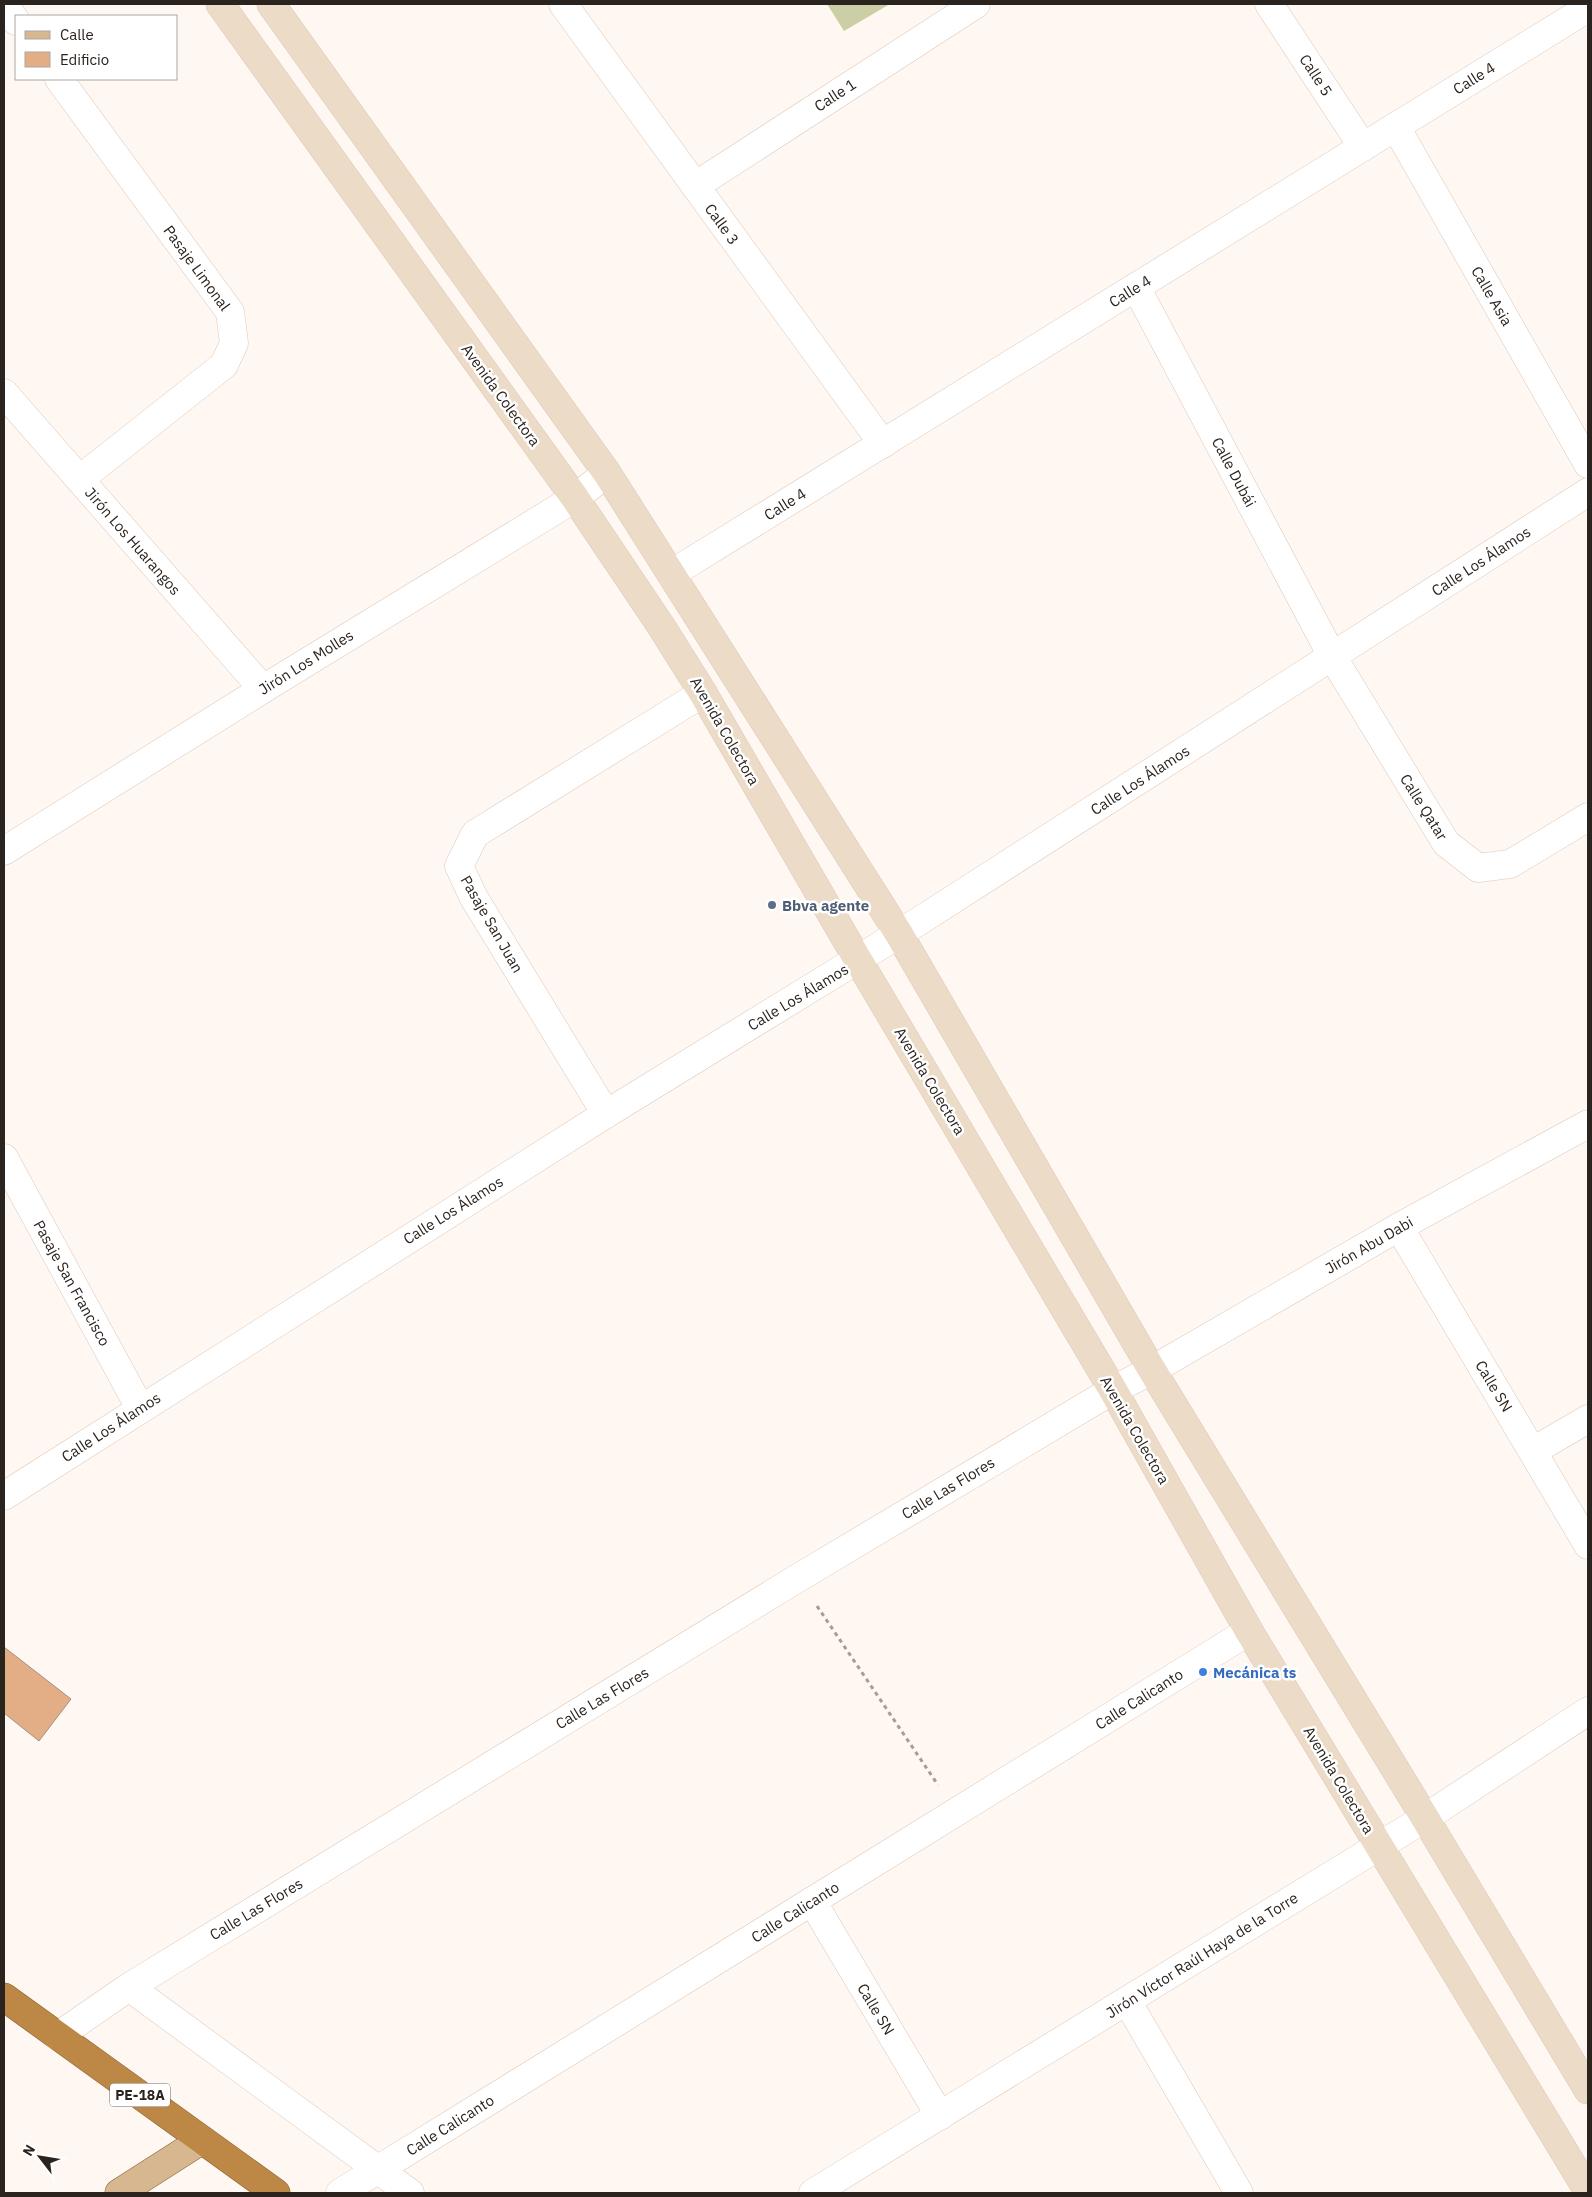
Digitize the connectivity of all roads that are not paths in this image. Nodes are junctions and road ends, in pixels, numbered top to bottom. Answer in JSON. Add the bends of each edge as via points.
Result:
{"nodes":[{"id":1,"x":4,"y":4,"type":"edge"},
{"id":2,"x":220,"y":4,"type":"edge"},
{"id":3,"x":271,"y":4,"type":"edge"},
{"id":4,"x":563,"y":4,"type":"edge"},
{"id":5,"x":976,"y":4,"type":"edge"},
{"id":6,"x":1269,"y":4,"type":"edge"},
{"id":7,"x":1588,"y":8,"type":"edge"},
{"id":8,"x":15,"y":20,"type":"edge"},
{"id":9,"x":60,"y":80,"type":"edge"},
{"id":10,"x":1396,"y":127,"type":"junction"},
{"id":11,"x":1363,"y":147,"type":"junction"},
{"id":12,"x":695,"y":186,"type":"junction"},
{"id":13,"x":1136,"y":287,"type":"junction"},
{"id":14,"x":4,"y":392,"type":"edge"},
{"id":15,"x":883,"y":444,"type":"junction"},
{"id":16,"x":1588,"y":464,"type":"edge"},
{"id":17,"x":607,"y":473,"type":"junction"},
{"id":18,"x":80,"y":480,"type":"junction"},
{"id":19,"x":1588,"y":492,"type":"edge"},
{"id":20,"x":575,"y":498,"type":"junction"},
{"id":21,"x":671,"y":574,"type":"junction"},
{"id":22,"x":1332,"y":656,"type":"junction"},
{"id":23,"x":263,"y":689,"type":"junction"},
{"id":24,"x":704,"y":694,"type":"junction"},
{"id":25,"x":1588,"y":817,"type":"edge"},
{"id":26,"x":5,"y":847,"type":"edge"},
{"id":27,"x":899,"y":934,"type":"junction"},
{"id":28,"x":858,"y":960,"type":"junction"},
{"id":29,"x":606,"y":1114,"type":"junction"},
{"id":30,"x":1588,"y":1124,"type":"edge"},
{"id":31,"x":4,"y":1158,"type":"edge"},
{"id":32,"x":1399,"y":1227,"type":"junction"},
{"id":33,"x":1152,"y":1370,"type":"junction"},
{"id":34,"x":1113,"y":1390,"type":"junction"},
{"id":35,"x":140,"y":1408,"type":"junction"},
{"id":36,"x":1588,"y":1419,"type":"edge"},
{"id":37,"x":1533,"y":1451,"type":"junction"},
{"id":38,"x":4,"y":1496,"type":"edge"},
{"id":39,"x":1588,"y":1545,"type":"edge"},
{"id":40,"x":1249,"y":1631,"type":"junction"},
{"id":41,"x":1588,"y":1711,"type":"edge"},
{"id":42,"x":1425,"y":1818,"type":"junction"},
{"id":43,"x":1379,"y":1847,"type":"junction"},
{"id":44,"x":812,"y":1901,"type":"junction"},
{"id":45,"x":129,"y":1987,"type":"junction"},
{"id":46,"x":4,"y":1997,"type":"edge"},
{"id":47,"x":1128,"y":2001,"type":"junction"},
{"id":48,"x":58,"y":2036,"type":"junction"},
{"id":49,"x":1588,"y":2090,"type":"edge"},
{"id":50,"x":940,"y":2116,"type":"junction"},
{"id":51,"x":202,"y":2140,"type":"junction"},
{"id":52,"x":378,"y":2169,"type":"junction"},
{"id":53,"x":1588,"y":2191,"type":"edge"},
{"id":54,"x":119,"y":2193,"type":"edge"},
{"id":55,"x":276,"y":2193,"type":"edge"},
{"id":56,"x":340,"y":2193,"type":"edge"},
{"id":57,"x":410,"y":2193,"type":"edge"},
{"id":58,"x":813,"y":2193,"type":"edge"},
{"id":59,"x":1239,"y":2193,"type":"edge"}],
"edges":[{"from":1,"to":8,"type":"street"},
{"from":2,"to":20,"type":"street","name":"Avenida Colectora"},
{"from":3,"to":17,"type":"street"},
{"from":4,"to":12,"type":"street","name":"Calle 3"},
{"from":5,"to":12,"type":"street","name":"Calle 1"},
{"from":6,"to":11,"type":"street","name":"Calle 5"},
{"from":7,"to":10,"type":"street","name":"Calle 4"},
{"from":9,"to":18,"type":"street","name":"Pasaje Limonal","via":[[230,312],[234,343],[224,365]]},
{"from":10,"to":11,"type":"street","name":"Calle 4"},
{"from":10,"to":16,"type":"street","name":"Calle Asia"},
{"from":11,"to":13,"type":"street","name":"Calle 4"},
{"from":12,"to":15,"type":"street","name":"Calle 3"},
{"from":13,"to":15,"type":"street","name":"Calle 4"},
{"from":13,"to":22,"type":"street","name":"Calle Dubái"},
{"from":14,"to":18,"type":"street","name":"Jirón Los Huarangos"},
{"from":15,"to":21,"type":"street","name":"Calle 4"},
{"from":17,"to":20,"type":"street","name":"Jirón Los Molles"},
{"from":17,"to":21,"type":"street"},
{"from":18,"to":23,"type":"street","name":"Jirón Los Huarangos"},
{"from":19,"to":22,"type":"street","name":"Calle Los Álamos"},
{"from":20,"to":23,"type":"street","name":"Jirón Los Molles"},
{"from":20,"to":24,"type":"street","name":"Avenida Colectora"},
{"from":21,"to":27,"type":"street"},
{"from":22,"to":25,"type":"street","name":"Calle Qatar","via":[[1446,842],[1478,868],[1510,864]]},
{"from":22,"to":27,"type":"street","name":"Calle Los Álamos"},
{"from":23,"to":26,"type":"street","name":"Jirón Los Molles"},
{"from":24,"to":28,"type":"street","name":"Avenida Colectora"},
{"from":24,"to":29,"type":"street","name":"Pasaje San Juan","via":[[474,834],[459,866],[474,898]]},
{"from":27,"to":28,"type":"street","name":"Calle Los Álamos"},
{"from":27,"to":33,"type":"street"},
{"from":28,"to":29,"type":"street","name":"Calle Los Álamos"},
{"from":28,"to":34,"type":"street","name":"Avenida Colectora"},
{"from":29,"to":35,"type":"street","name":"Calle Los Álamos"},
{"from":30,"to":32,"type":"street","name":"Jirón Abu Dabi"},
{"from":31,"to":35,"type":"street","name":"Pasaje San Francisco"},
{"from":32,"to":33,"type":"street","name":"Jirón Abu Dabi"},
{"from":32,"to":37,"type":"street","name":"Calle SN"},
{"from":33,"to":34,"type":"street","name":"Calle Las Flores"},
{"from":33,"to":42,"type":"street"},
{"from":34,"to":40,"type":"street","name":"Avenida Colectora"},
{"from":34,"to":45,"type":"street","name":"Calle Las Flores","via":[[798,1578]]},
{"from":35,"to":38,"type":"street","name":"Calle Los Álamos"},
{"from":36,"to":37,"type":"street"},
{"from":37,"to":39,"type":"street","name":"Calle SN"},
{"from":40,"to":43,"type":"street","name":"Avenida Colectora"},
{"from":40,"to":44,"type":"street","name":"Calle Calicanto"},
{"from":41,"to":42,"type":"street","name":"Jirón Víctor Raúl Haya de la Torre"},
{"from":42,"to":43,"type":"street","name":"Jirón Víctor Raúl Haya de la Torre"},
{"from":42,"to":49,"type":"street"},
{"from":43,"to":47,"type":"street","name":"Jirón Víctor Raúl Haya de la Torre"},
{"from":43,"to":53,"type":"street","name":"Avenida Colectora"},
{"from":44,"to":50,"type":"street","name":"Calle SN"},
{"from":44,"to":52,"type":"street","name":"Calle Calicanto"},
{"from":45,"to":48,"type":"street","name":"Calle Las Flores"},
{"from":45,"to":52,"type":"street"},
{"from":46,"to":48,"type":"highway","number":"PE-18A"},
{"from":47,"to":50,"type":"street","name":"Jirón Víctor Raúl Haya de la Torre"},
{"from":47,"to":59,"type":"street"},
{"from":48,"to":51,"type":"highway","number":"PE-18A"},
{"from":50,"to":58,"type":"street","name":"Jirón Víctor Raúl Haya de la Torre"},
{"from":51,"to":54,"type":"main road"},
{"from":51,"to":55,"type":"highway","number":"PE-18A"},
{"from":52,"to":56,"type":"street","name":"Calle Calicanto"},
{"from":52,"to":57,"type":"street"}]}
